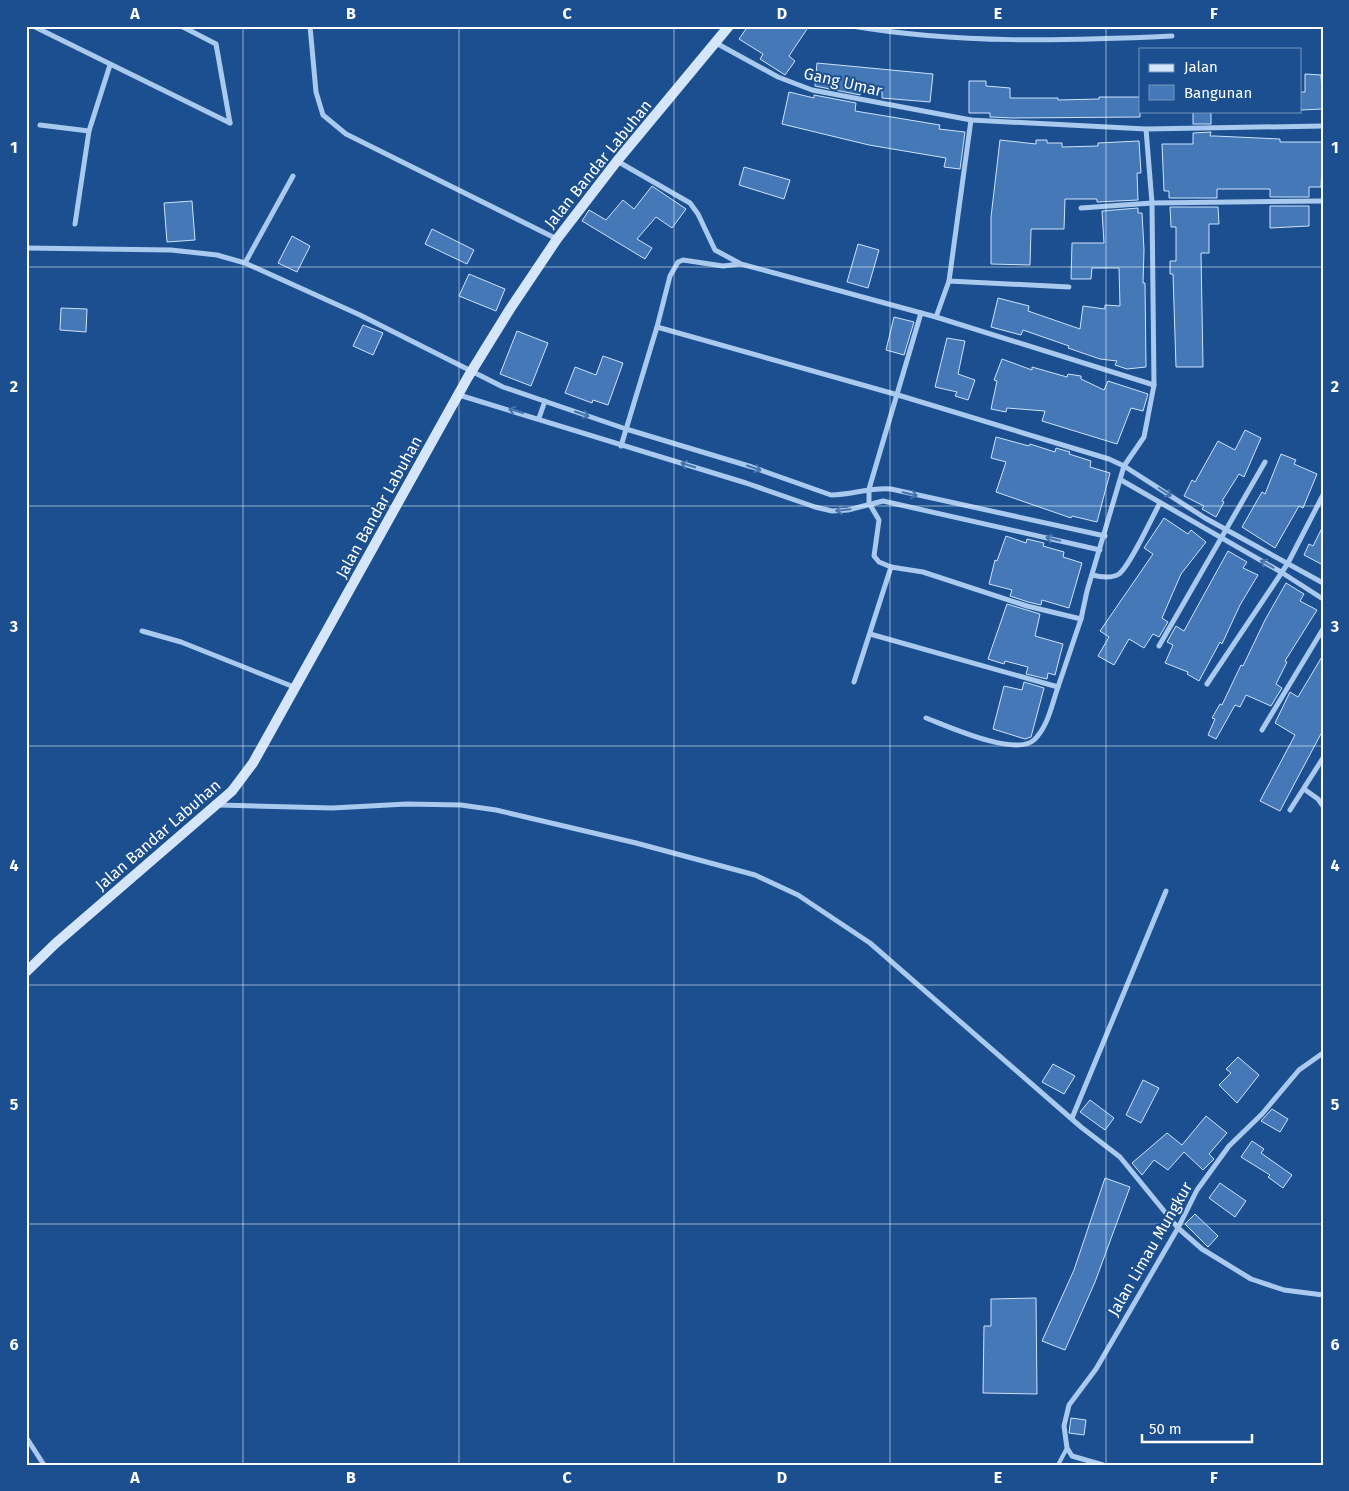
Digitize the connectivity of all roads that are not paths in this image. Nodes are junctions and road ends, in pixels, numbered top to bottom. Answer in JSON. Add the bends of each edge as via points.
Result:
{"nodes":[{"id":1,"x":33,"y":26,"type":"edge"},
{"id":2,"x":180,"y":26,"type":"edge"},
{"id":3,"x":310,"y":26,"type":"edge"},
{"id":4,"x":729,"y":26,"type":"edge"},
{"id":5,"x":852,"y":26,"type":"edge"},
{"id":6,"x":1172,"y":36,"type":"dead end"},
{"id":7,"x":716,"y":43,"type":"junction"},
{"id":8,"x":110,"y":65,"type":"junction"},
{"id":9,"x":971,"y":120,"type":"junction"},
{"id":10,"x":40,"y":125,"type":"dead end"},
{"id":11,"x":1323,"y":126,"type":"edge"},
{"id":12,"x":1146,"y":129,"type":"junction"},
{"id":13,"x":89,"y":131,"type":"junction"},
{"id":14,"x":617,"y":161,"type":"junction"},
{"id":15,"x":293,"y":176,"type":"dead end"},
{"id":16,"x":1323,"y":201,"type":"edge"},
{"id":17,"x":1152,"y":203,"type":"junction"},
{"id":18,"x":1081,"y":208,"type":"dead end"},
{"id":19,"x":75,"y":224,"type":"dead end"},
{"id":20,"x":557,"y":239,"type":"junction"},
{"id":21,"x":26,"y":248,"type":"edge"},
{"id":22,"x":245,"y":263,"type":"junction"},
{"id":23,"x":741,"y":264,"type":"junction"},
{"id":24,"x":949,"y":281,"type":"junction"},
{"id":25,"x":1069,"y":287,"type":"dead end"},
{"id":26,"x":921,"y":313,"type":"junction"},
{"id":27,"x":936,"y":317,"type":"junction"},
{"id":28,"x":658,"y":327,"type":"junction"},
{"id":29,"x":472,"y":372,"type":"junction"},
{"id":30,"x":1154,"y":385,"type":"junction"},
{"id":31,"x":459,"y":395,"type":"junction"},
{"id":32,"x":898,"y":395,"type":"junction"},
{"id":33,"x":545,"y":401,"type":"junction"},
{"id":34,"x":539,"y":418,"type":"junction"},
{"id":35,"x":626,"y":429,"type":"junction"},
{"id":36,"x":622,"y":446,"type":"junction"},
{"id":37,"x":1265,"y":462,"type":"dead end"},
{"id":38,"x":1124,"y":466,"type":"junction"},
{"id":39,"x":1121,"y":480,"type":"junction"},
{"id":40,"x":870,"y":489,"type":"junction"},
{"id":41,"x":890,"y":489,"type":"junction"},
{"id":42,"x":1323,"y":495,"type":"edge"},
{"id":43,"x":889,"y":502,"type":"junction"},
{"id":44,"x":869,"y":503,"type":"junction"},
{"id":45,"x":1160,"y":503,"type":"junction"},
{"id":46,"x":1226,"y":529,"type":"junction"},
{"id":47,"x":1104,"y":536,"type":"junction"},
{"id":48,"x":1221,"y":539,"type":"junction"},
{"id":49,"x":1100,"y":550,"type":"junction"},
{"id":50,"x":1288,"y":563,"type":"junction"},
{"id":51,"x":891,"y":567,"type":"junction"},
{"id":52,"x":1282,"y":572,"type":"junction"},
{"id":53,"x":1092,"y":575,"type":"junction"},
{"id":54,"x":1323,"y":583,"type":"edge"},
{"id":55,"x":1323,"y":599,"type":"edge"},
{"id":56,"x":1081,"y":619,"type":"junction"},
{"id":57,"x":1323,"y":629,"type":"edge"},
{"id":58,"x":142,"y":631,"type":"dead end"},
{"id":59,"x":870,"y":634,"type":"junction"},
{"id":60,"x":1159,"y":646,"type":"dead end"},
{"id":61,"x":854,"y":682,"type":"dead end"},
{"id":62,"x":1207,"y":684,"type":"dead end"},
{"id":63,"x":294,"y":687,"type":"junction"},
{"id":64,"x":1058,"y":687,"type":"junction"},
{"id":65,"x":926,"y":718,"type":"dead end"},
{"id":66,"x":1262,"y":730,"type":"dead end"},
{"id":67,"x":1323,"y":758,"type":"edge"},
{"id":68,"x":1304,"y":789,"type":"junction"},
{"id":69,"x":219,"y":805,"type":"junction"},
{"id":70,"x":1323,"y":806,"type":"edge"},
{"id":71,"x":1290,"y":810,"type":"dead end"},
{"id":72,"x":1166,"y":891,"type":"dead end"},
{"id":73,"x":26,"y":972,"type":"edge"},
{"id":74,"x":1323,"y":1053,"type":"edge"},
{"id":75,"x":1072,"y":1118,"type":"junction"},
{"id":76,"x":1178,"y":1228,"type":"junction"},
{"id":77,"x":1323,"y":1295,"type":"edge"},
{"id":78,"x":26,"y":1437,"type":"edge"},
{"id":79,"x":1067,"y":1448,"type":"junction"},
{"id":80,"x":44,"y":1465,"type":"edge"},
{"id":81,"x":1058,"y":1465,"type":"edge"},
{"id":82,"x":1103,"y":1465,"type":"edge"}],
"edges":[{"from":1,"to":8,"type":"street"},
{"from":2,"to":8,"type":"street","via":[[216,44],[230,123]]},
{"from":3,"to":20,"type":"street","via":[[316,92],[323,115],[346,134]]},
{"from":4,"to":7,"type":"main road","name":"Jalan Bandar Labuhan"},
{"from":5,"to":6,"type":"street","via":[[975,38],[1078,40]]},
{"from":7,"to":9,"type":"street","name":"Gang Umar","via":[[778,77],[812,90]]},
{"from":7,"to":14,"type":"main road","name":"Jalan Bandar Labuhan"},
{"from":8,"to":13,"type":"street"},
{"from":9,"to":12,"type":"street","name":"Gang Umar"},
{"from":9,"to":24,"type":"street"},
{"from":10,"to":13,"type":"street"},
{"from":11,"to":12,"type":"street","name":"Gang Umar"},
{"from":12,"to":17,"type":"street"},
{"from":13,"to":19,"type":"street"},
{"from":14,"to":20,"type":"main road","name":"Jalan Bandar Labuhan"},
{"from":14,"to":23,"type":"street","via":[[690,203],[715,250]]},
{"from":15,"to":22,"type":"street"},
{"from":16,"to":17,"type":"street"},
{"from":17,"to":18,"type":"street"},
{"from":17,"to":30,"type":"street"},
{"from":20,"to":29,"type":"main road","name":"Jalan Bandar Labuhan"},
{"from":21,"to":22,"type":"street","via":[[171,250],[217,255]]},
{"from":22,"to":29,"type":"street","via":[[360,315]]},
{"from":23,"to":26,"type":"street"},
{"from":23,"to":28,"type":"street","via":[[723,266],[678,262],[670,276]]},
{"from":24,"to":25,"type":"street"},
{"from":24,"to":27,"type":"street"},
{"from":26,"to":27,"type":"street"},
{"from":26,"to":32,"type":"street"},
{"from":27,"to":30,"type":"street"},
{"from":28,"to":32,"type":"street"},
{"from":28,"to":35,"type":"street"},
{"from":29,"to":31,"type":"main road","name":"Jalan Bandar Labuhan"},
{"from":29,"to":33,"type":"street"},
{"from":30,"to":38,"type":"street","via":[[1144,437]]},
{"from":34,"to":31,"type":"street","one_way":true},
{"from":31,"to":63,"type":"main road","name":"Jalan Bandar Labuhan"},
{"from":32,"to":38,"type":"street","via":[[1082,450]]},
{"from":32,"to":40,"type":"street"},
{"from":33,"to":34,"type":"street"},
{"from":33,"to":35,"type":"street","one_way":true},
{"from":34,"to":36,"type":"street"},
{"from":35,"to":36,"type":"street"},
{"from":35,"to":40,"type":"street","one_way":true,"via":[[831,495]]},
{"from":44,"to":36,"type":"street","one_way":true,"via":[[832,511]]},
{"from":37,"to":46,"type":"street"},
{"from":38,"to":39,"type":"street"},
{"from":38,"to":46,"type":"street","one_way":true},
{"from":39,"to":45,"type":"street"},
{"from":39,"to":47,"type":"street"},
{"from":40,"to":41,"type":"street"},
{"from":40,"to":44,"type":"street"},
{"from":41,"to":43,"type":"street"},
{"from":41,"to":47,"type":"street","one_way":true},
{"from":42,"to":50,"type":"street"},
{"from":43,"to":44,"type":"street"},
{"from":49,"to":43,"type":"street","one_way":true},
{"from":44,"to":51,"type":"street","via":[[879,520],[874,556]]},
{"from":45,"to":48,"type":"street"},
{"from":45,"to":53,"type":"street","via":[[1127,565],[1118,575],[1101,578]]},
{"from":46,"to":48,"type":"street"},
{"from":46,"to":50,"type":"street"},
{"from":47,"to":49,"type":"street"},
{"from":52,"to":48,"type":"street","one_way":true},
{"from":48,"to":60,"type":"street"},
{"from":49,"to":53,"type":"street"},
{"from":50,"to":52,"type":"street"},
{"from":50,"to":54,"type":"street"},
{"from":51,"to":56,"type":"street","via":[[923,572],[1027,606]]},
{"from":51,"to":59,"type":"street"},
{"from":52,"to":55,"type":"street"},
{"from":52,"to":62,"type":"street"},
{"from":53,"to":56,"type":"street"},
{"from":56,"to":64,"type":"street"},
{"from":57,"to":66,"type":"street"},
{"from":58,"to":63,"type":"street","via":[[181,642]]},
{"from":59,"to":61,"type":"street"},
{"from":59,"to":64,"type":"street"},
{"from":63,"to":69,"type":"main road","name":"Jalan Bandar Labuhan","via":[[253,763]]},
{"from":64,"to":65,"type":"street","via":[[1046,722],[1028,743],[1009,745],[995,742]]},
{"from":67,"to":68,"type":"street"},
{"from":68,"to":70,"type":"street"},
{"from":68,"to":71,"type":"street"},
{"from":69,"to":73,"type":"main road","name":"Jalan Bandar Labuhan","via":[[63,936]]},
{"from":69,"to":75,"type":"street","via":[[332,808],[461,805],[496,810],[636,843],[754,875],[798,895],[870,943]]},
{"from":72,"to":75,"type":"street"},
{"from":74,"to":76,"type":"street","name":"Jalan Limau Mungkur","via":[[1299,1070],[1230,1146],[1197,1190]]},
{"from":75,"to":76,"type":"street","via":[[1120,1158]]},
{"from":76,"to":77,"type":"street","via":[[1221,1263],[1251,1280],[1284,1290]]},
{"from":76,"to":79,"type":"street","name":"Jalan Limau Mungkur","via":[[1096,1369],[1070,1405],[1064,1426]]},
{"from":78,"to":80,"type":"street"},
{"from":79,"to":81,"type":"lane"},
{"from":79,"to":82,"type":"street","via":[[1072,1456]]}]}
